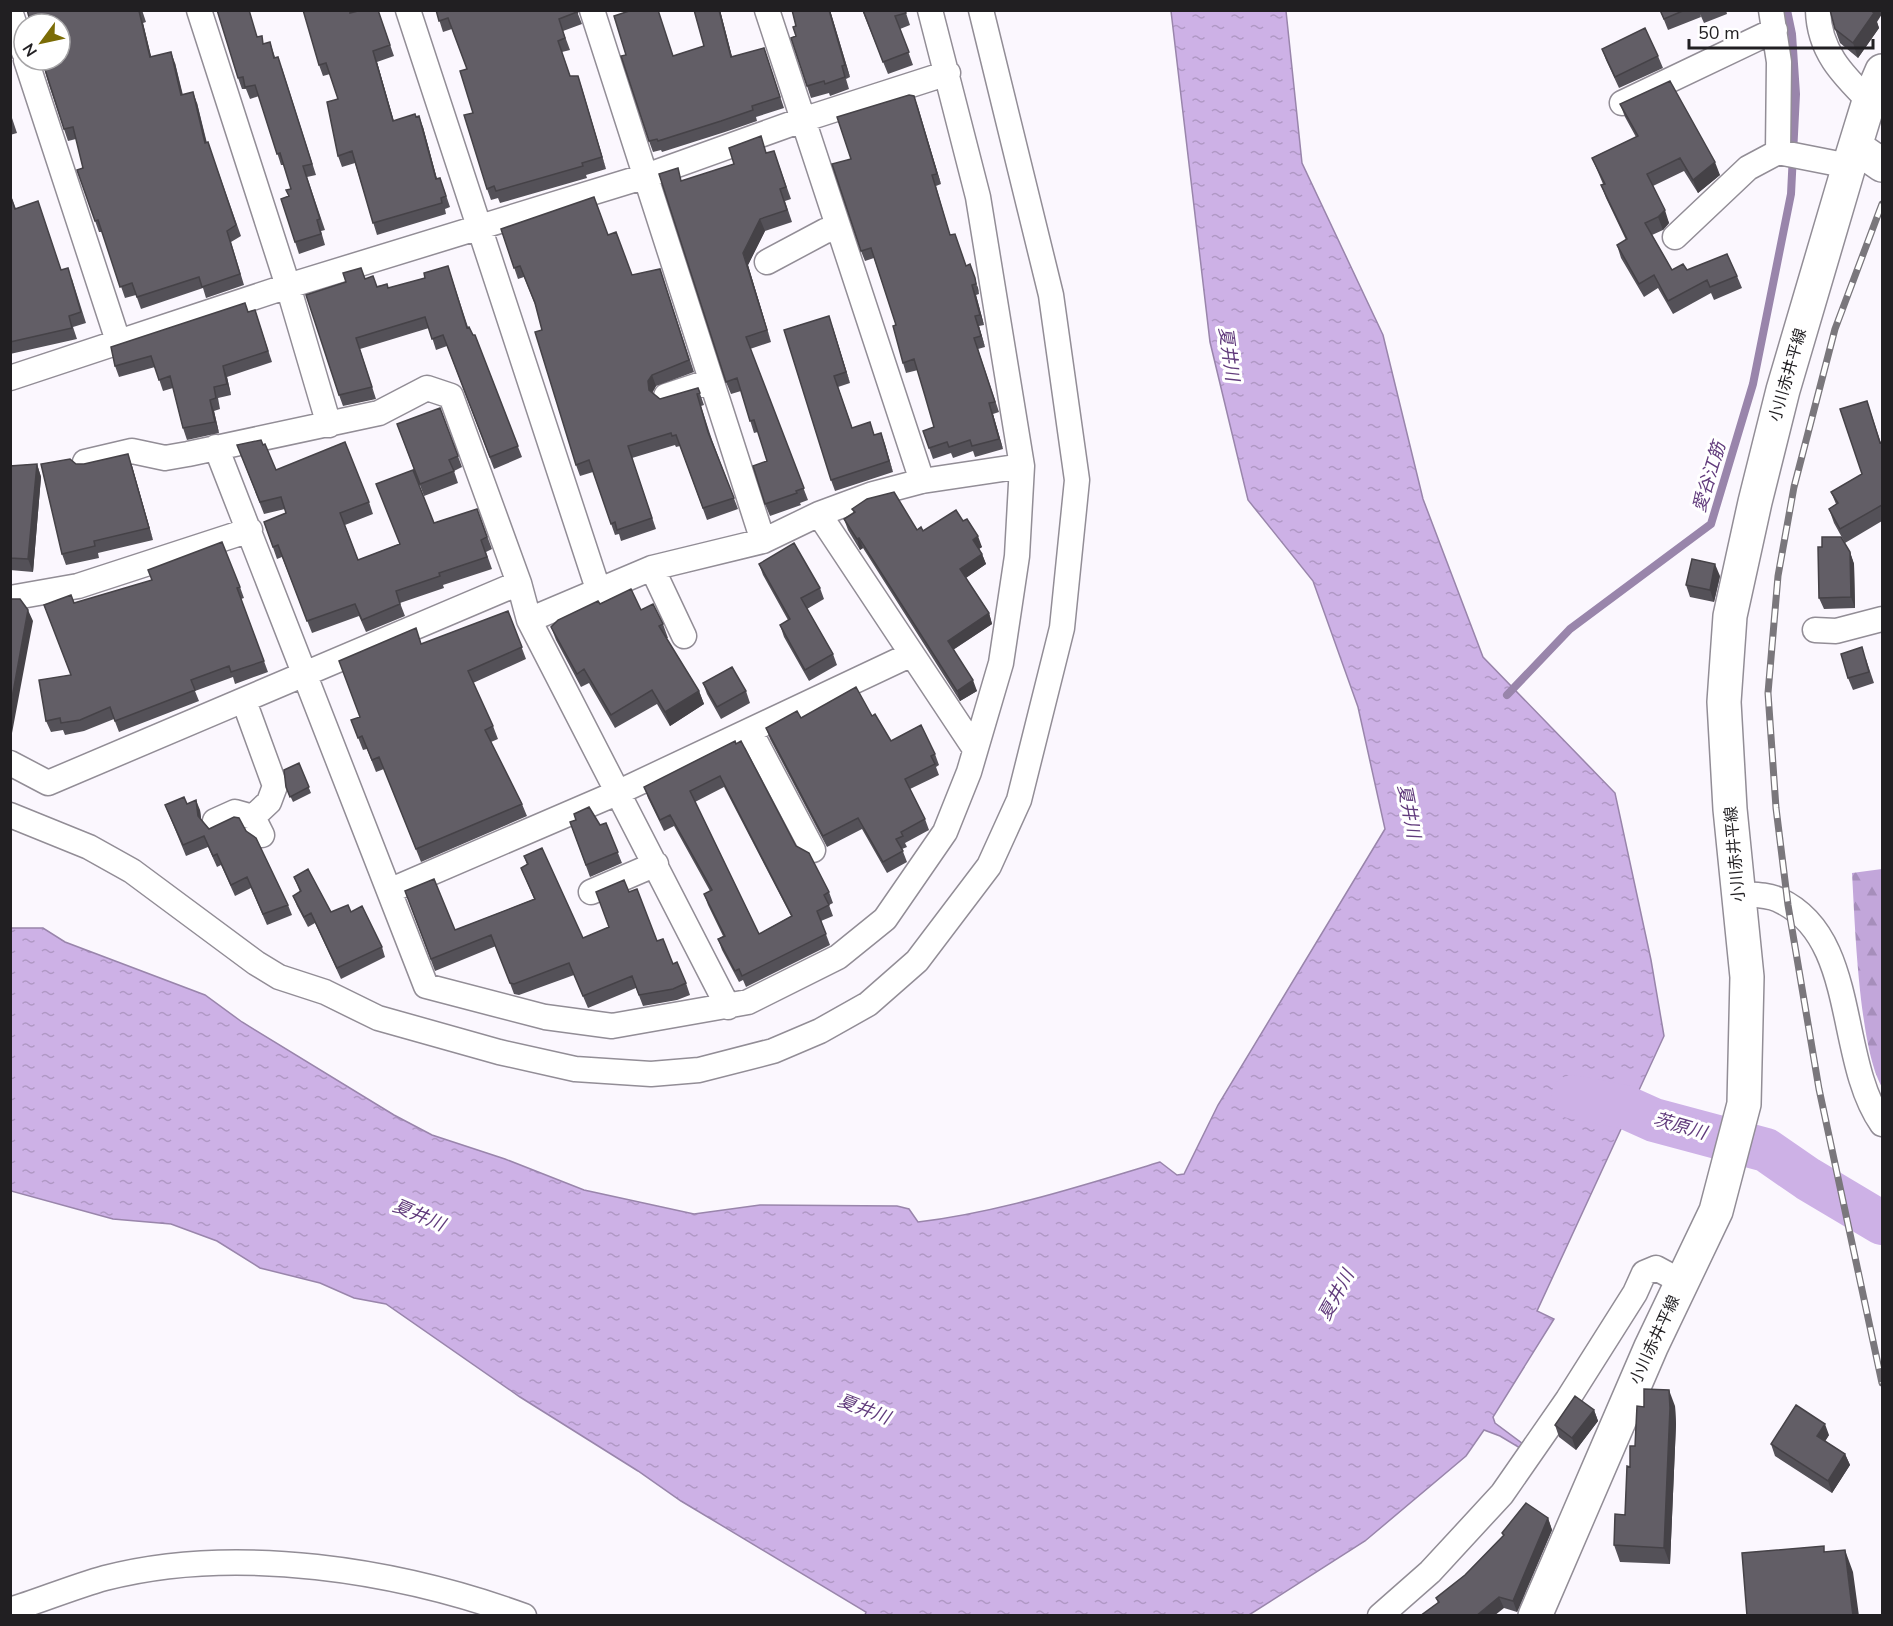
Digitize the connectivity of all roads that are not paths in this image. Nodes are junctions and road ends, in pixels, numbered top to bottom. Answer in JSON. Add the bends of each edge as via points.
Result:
{"nodes":[{"id":1,"x":199,"y":10,"type":"edge"},
{"id":2,"x":408,"y":10,"type":"edge"},
{"id":3,"x":592,"y":10,"type":"edge"},
{"id":4,"x":766,"y":10,"type":"edge"},
{"id":5,"x":930,"y":10,"type":"edge"},
{"id":6,"x":981,"y":10,"type":"edge"},
{"id":7,"x":1818,"y":10,"type":"edge"},
{"id":8,"x":1773,"y":20,"type":"edge"},
{"id":9,"x":1882,"y":71,"type":"edge"},
{"id":10,"x":30,"y":72,"type":"edge"},
{"id":11,"x":948,"y":73,"type":"junction"},
{"id":12,"x":1869,"y":101,"type":"junction"},
{"id":13,"x":1622,"y":103,"type":"edge"},
{"id":14,"x":802,"y":120,"type":"junction"},
{"id":15,"x":1778,"y":152,"type":"junction"},
{"id":16,"x":1852,"y":156,"type":"junction"},
{"id":17,"x":1882,"y":165,"type":"edge"},
{"id":18,"x":646,"y":176,"type":"junction"},
{"id":19,"x":480,"y":226,"type":"junction"},
{"id":20,"x":837,"y":228,"type":"junction"},
{"id":21,"x":1675,"y":237,"type":"dead end"},
{"id":22,"x":767,"y":262,"type":"dead end"},
{"id":23,"x":288,"y":286,"type":"junction"},
{"id":24,"x":118,"y":341,"type":"junction"},
{"id":25,"x":10,"y":378,"type":"edge"},
{"id":26,"x":711,"y":381,"type":"junction"},
{"id":27,"x":666,"y":396,"type":"edge"},
{"id":28,"x":328,"y":425,"type":"junction"},
{"id":29,"x":216,"y":447,"type":"junction"},
{"id":30,"x":84,"y":462,"type":"edge"},
{"id":31,"x":1022,"y":466,"type":"junction"},
{"id":32,"x":922,"y":481,"type":"junction"},
{"id":33,"x":819,"y":514,"type":"junction"},
{"id":34,"x":250,"y":530,"type":"junction"},
{"id":35,"x":763,"y":541,"type":"junction"},
{"id":36,"x":652,"y":568,"type":"junction"},
{"id":37,"x":519,"y":583,"type":"junction"},
{"id":38,"x":599,"y":591,"type":"junction"},
{"id":39,"x":10,"y":598,"type":"edge"},
{"id":40,"x":1882,"y":619,"type":"edge"},
{"id":41,"x":529,"y":620,"type":"junction"},
{"id":42,"x":1815,"y":630,"type":"dead end"},
{"id":43,"x":684,"y":636,"type":"dead end"},
{"id":44,"x":912,"y":654,"type":"junction"},
{"id":45,"x":306,"y":675,"type":"junction"},
{"id":46,"x":244,"y":700,"type":"junction"},
{"id":47,"x":750,"y":731,"type":"junction"},
{"id":48,"x":975,"y":749,"type":"junction"},
{"id":49,"x":10,"y":763,"type":"edge"},
{"id":50,"x":619,"y":792,"type":"junction"},
{"id":51,"x":10,"y":815,"type":"edge"},
{"id":52,"x":215,"y":821,"type":"dead end"},
{"id":53,"x":813,"y":850,"type":"dead end"},
{"id":54,"x":656,"y":864,"type":"junction"},
{"id":55,"x":389,"y":891,"type":"junction"},
{"id":56,"x":591,"y":892,"type":"dead end"},
{"id":57,"x":1739,"y":894,"type":"junction"},
{"id":58,"x":728,"y":1007,"type":"junction"},
{"id":59,"x":1882,"y":1124,"type":"edge"},
{"id":60,"x":1687,"y":1273,"type":"junction"},
{"id":61,"x":10,"y":1610,"type":"edge"},
{"id":62,"x":524,"y":1616,"type":"edge"},
{"id":63,"x":1380,"y":1616,"type":"edge"},
{"id":64,"x":1535,"y":1616,"type":"edge"}],
"edges":[{"from":1,"to":23,"type":"street"},
{"from":2,"to":19,"type":"street"},
{"from":3,"to":18,"type":"street"},
{"from":4,"to":14,"type":"street"},
{"from":5,"to":11,"type":"street"},
{"from":6,"to":51,"type":"street","via":[[1051,295],[1077,480],[1062,628],[1019,800],[988,866],[917,961],[868,1004],[774,1051],[699,1070],[651,1074],[575,1069],[378,1018],[325,992],[279,977],[132,871],[89,847]]},
{"from":7,"to":12,"type":"street","via":[[1828,55]]},
{"from":8,"to":13,"type":"street"},
{"from":8,"to":15,"type":"street","via":[[1779,62]]},
{"from":9,"to":12,"type":"main road","name":"小川赤井平線"},
{"from":10,"to":24,"type":"street"},
{"from":11,"to":14,"type":"street"},
{"from":11,"to":31,"type":"street","via":[[978,197]]},
{"from":12,"to":16,"type":"main road","name":"小川赤井平線"},
{"from":14,"to":18,"type":"street"},
{"from":14,"to":20,"type":"street"},
{"from":15,"to":16,"type":"street"},
{"from":15,"to":21,"type":"street","via":[[1748,168]]},
{"from":16,"to":17,"type":"main road"},
{"from":16,"to":57,"type":"main road","name":"小川赤井平線","via":[[1783,390],[1730,616],[1724,702]]},
{"from":18,"to":19,"type":"street"},
{"from":18,"to":26,"type":"street"},
{"from":19,"to":23,"type":"street"},
{"from":19,"to":38,"type":"street"},
{"from":20,"to":22,"type":"street"},
{"from":20,"to":32,"type":"street"},
{"from":23,"to":24,"type":"street"},
{"from":23,"to":28,"type":"street"},
{"from":24,"to":25,"type":"street"},
{"from":26,"to":27,"type":"street"},
{"from":26,"to":35,"type":"street"},
{"from":28,"to":29,"type":"street"},
{"from":28,"to":37,"type":"street","via":[[379,413],[427,388],[451,396]]},
{"from":29,"to":30,"type":"street","via":[[165,458],[132,451]]},
{"from":29,"to":34,"type":"street"},
{"from":31,"to":32,"type":"street"},
{"from":31,"to":48,"type":"street","via":[[1017,556],[1001,663]]},
{"from":32,"to":33,"type":"street"},
{"from":33,"to":35,"type":"street"},
{"from":33,"to":44,"type":"street"},
{"from":34,"to":39,"type":"street","via":[[78,586]]},
{"from":34,"to":45,"type":"street"},
{"from":35,"to":36,"type":"street"},
{"from":36,"to":38,"type":"street"},
{"from":36,"to":43,"type":"street"},
{"from":37,"to":41,"type":"street"},
{"from":37,"to":45,"type":"street"},
{"from":38,"to":41,"type":"street"},
{"from":40,"to":42,"type":"street","via":[[1836,631]]},
{"from":41,"to":50,"type":"street"},
{"from":44,"to":47,"type":"street"},
{"from":44,"to":48,"type":"street"},
{"from":45,"to":46,"type":"street"},
{"from":45,"to":55,"type":"street"},
{"from":46,"to":49,"type":"street","via":[[48,783]]},
{"from":46,"to":52,"type":"street","via":[[275,786],[258,826],[235,812]]},
{"from":47,"to":50,"type":"street"},
{"from":47,"to":53,"type":"street"},
{"from":48,"to":58,"type":"street","via":[[945,832],[885,919],[838,957],[748,1002]]},
{"from":50,"to":54,"type":"street"},
{"from":50,"to":55,"type":"street"},
{"from":54,"to":56,"type":"street"},
{"from":54,"to":58,"type":"street"},
{"from":55,"to":58,"type":"street","via":[[426,986],[545,1017],[612,1026]]},
{"from":57,"to":59,"type":"street","via":[[1778,899],[1801,913],[1820,934],[1834,969],[1859,1075]]},
{"from":57,"to":60,"type":"main road","name":"小川赤井平線","via":[[1747,977],[1744,1104],[1716,1211]]},
{"from":60,"to":63,"type":"street","via":[[1656,1268],[1644,1274],[1568,1399],[1502,1494],[1430,1572]]},
{"from":60,"to":64,"type":"main road","name":"小川赤井平線"},
{"from":61,"to":62,"type":"street","via":[[106,1578],[248,1560],[404,1582],[486,1602]]}]}
